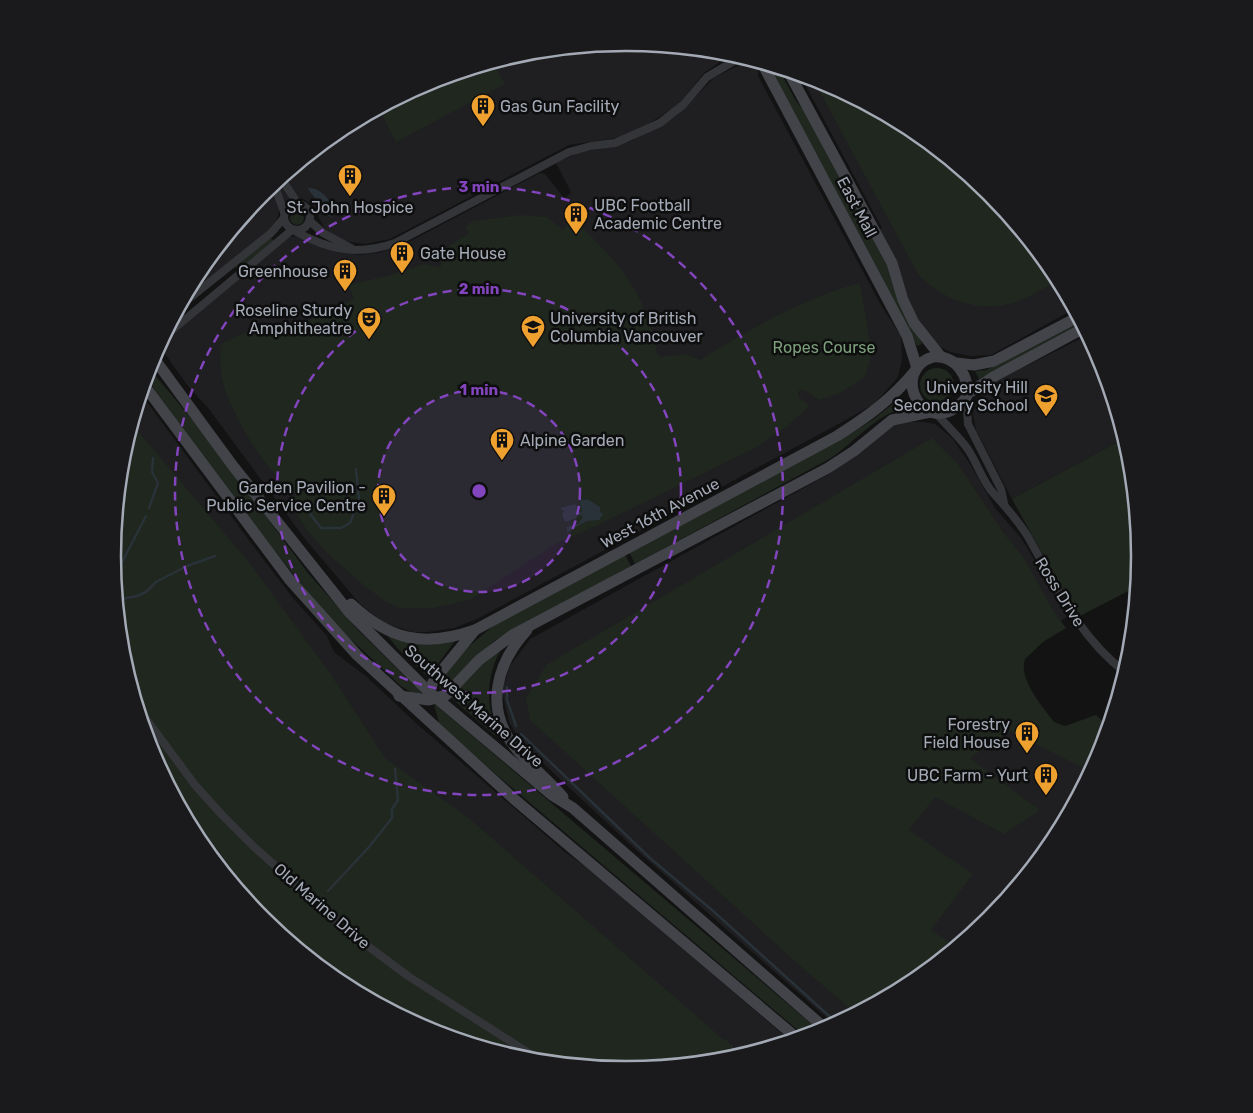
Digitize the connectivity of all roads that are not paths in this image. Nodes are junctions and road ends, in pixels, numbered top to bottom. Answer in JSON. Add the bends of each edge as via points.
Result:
{"nodes":[{"id":1,"x":732,"y":62,"type":"edge"},
{"id":2,"x":766,"y":71,"type":"edge"},
{"id":3,"x":793,"y":79,"type":"edge"},
{"id":4,"x":285,"y":184,"type":"edge"},
{"id":5,"x":277,"y":192,"type":"edge"},
{"id":6,"x":298,"y":204,"type":"junction"},
{"id":7,"x":284,"y":215,"type":"junction"},
{"id":8,"x":310,"y":221,"type":"junction"},
{"id":9,"x":294,"y":230,"type":"junction"},
{"id":10,"x":352,"y":249,"type":"junction"},
{"id":11,"x":195,"y":294,"type":"edge"},
{"id":12,"x":1073,"y":320,"type":"edge"},
{"id":13,"x":176,"y":327,"type":"edge"},
{"id":14,"x":1079,"y":331,"type":"edge"},
{"id":15,"x":940,"y":357,"type":"junction"},
{"id":16,"x":956,"y":363,"type":"junction"},
{"id":17,"x":159,"y":365,"type":"edge"},
{"id":18,"x":916,"y":369,"type":"junction"},
{"id":19,"x":149,"y":392,"type":"edge"},
{"id":20,"x":966,"y":396,"type":"junction"},
{"id":21,"x":934,"y":413,"type":"junction"},
{"id":22,"x":1004,"y":503,"type":"junction"},
{"id":23,"x":332,"y":589,"type":"junction"},
{"id":24,"x":533,"y":624,"type":"junction"},
{"id":25,"x":475,"y":630,"type":"junction"},
{"id":26,"x":1119,"y":666,"type":"edge"},
{"id":27,"x":398,"y":696,"type":"junction"},
{"id":28,"x":432,"y":697,"type":"junction"},
{"id":29,"x":150,"y":724,"type":"edge"},
{"id":30,"x":436,"y":729,"type":"junction"},
{"id":31,"x":573,"y":808,"type":"junction"},
{"id":32,"x":819,"y":1023,"type":"edge"},
{"id":33,"x":792,"y":1034,"type":"edge"},
{"id":34,"x":527,"y":1052,"type":"edge"}],
"edges":[{"from":1,"to":10,"type":"street","via":[[707,77],[684,105],[660,123],[615,143],[569,152],[394,243],[375,249]]},
{"from":2,"to":18,"type":"main road","name":"East Mall","via":[[907,336]]},
{"from":3,"to":15,"type":"main road","name":"East Mall","via":[[892,263],[902,300],[914,323]]},
{"from":4,"to":6,"type":"street"},
{"from":5,"to":7,"type":"street"},
{"from":6,"to":7,"type":"street","via":[[291,206]]},
{"from":6,"to":8,"type":"street","via":[[308,210]]},
{"from":7,"to":9,"type":"street","via":[[286,226]]},
{"from":7,"to":11,"type":"street","via":[[271,233]]},
{"from":8,"to":9,"type":"street","via":[[306,228]]},
{"from":8,"to":10,"type":"street","via":[[323,233]]},
{"from":9,"to":10,"type":"street","via":[[329,248]]},
{"from":9,"to":13,"type":"street"},
{"from":12,"to":16,"type":"main road","via":[[994,361],[974,365]]},
{"from":14,"to":20,"type":"main road","via":[[995,376]]},
{"from":15,"to":16,"type":"main road"},
{"from":15,"to":18,"type":"main road","via":[[926,360]]},
{"from":16,"to":20,"type":"main road","via":[[965,379]]},
{"from":17,"to":23,"type":"main road","name":"Southwest Marine Drive","via":[[233,466]]},
{"from":18,"to":21,"type":"main road","via":[[912,387],[916,398],[921,406]]},
{"from":18,"to":25,"type":"main road","name":"West 16th Avenue","via":[[898,392],[878,409],[837,436]]},
{"from":19,"to":27,"type":"main road","via":[[289,578],[357,656]]},
{"from":20,"to":21,"type":"main road","via":[[952,411]]},
{"from":20,"to":22,"type":"street","name":"Ross Drive","via":[[968,424],[1001,489]]},
{"from":21,"to":22,"type":"street","name":"Ross Drive","via":[[967,448],[993,493]]},
{"from":21,"to":24,"type":"main road","via":[[892,420],[828,468]]},
{"from":22,"to":26,"type":"street","name":"Ross Drive","via":[[1026,534],[1074,618],[1092,643]]},
{"from":23,"to":25,"type":"main road","via":[[372,622],[406,638],[434,640]]},
{"from":23,"to":28,"type":"main road","name":"Southwest Marine Drive","via":[[349,612]]},
{"from":24,"to":28,"type":"main road","via":[[503,640],[446,695]]},
{"from":24,"to":31,"type":"main road","via":[[517,641],[503,664],[496,692],[498,714],[516,749]]},
{"from":25,"to":28,"type":"main road","name":"West 16th Avenue","via":[[435,679]]},
{"from":27,"to":28,"type":"main road"},
{"from":27,"to":30,"type":"main road"},
{"from":28,"to":30,"type":"main road"},
{"from":28,"to":31,"type":"main road","name":"Southwest Marine Drive","via":[[552,795]]},
{"from":29,"to":34,"type":"street","name":"Old Marine Drive","via":[[195,785],[222,815],[353,934],[408,976]]},
{"from":30,"to":33,"type":"main road","via":[[514,800]]},
{"from":31,"to":32,"type":"main road","name":"Southwest Marine Drive"}]}
